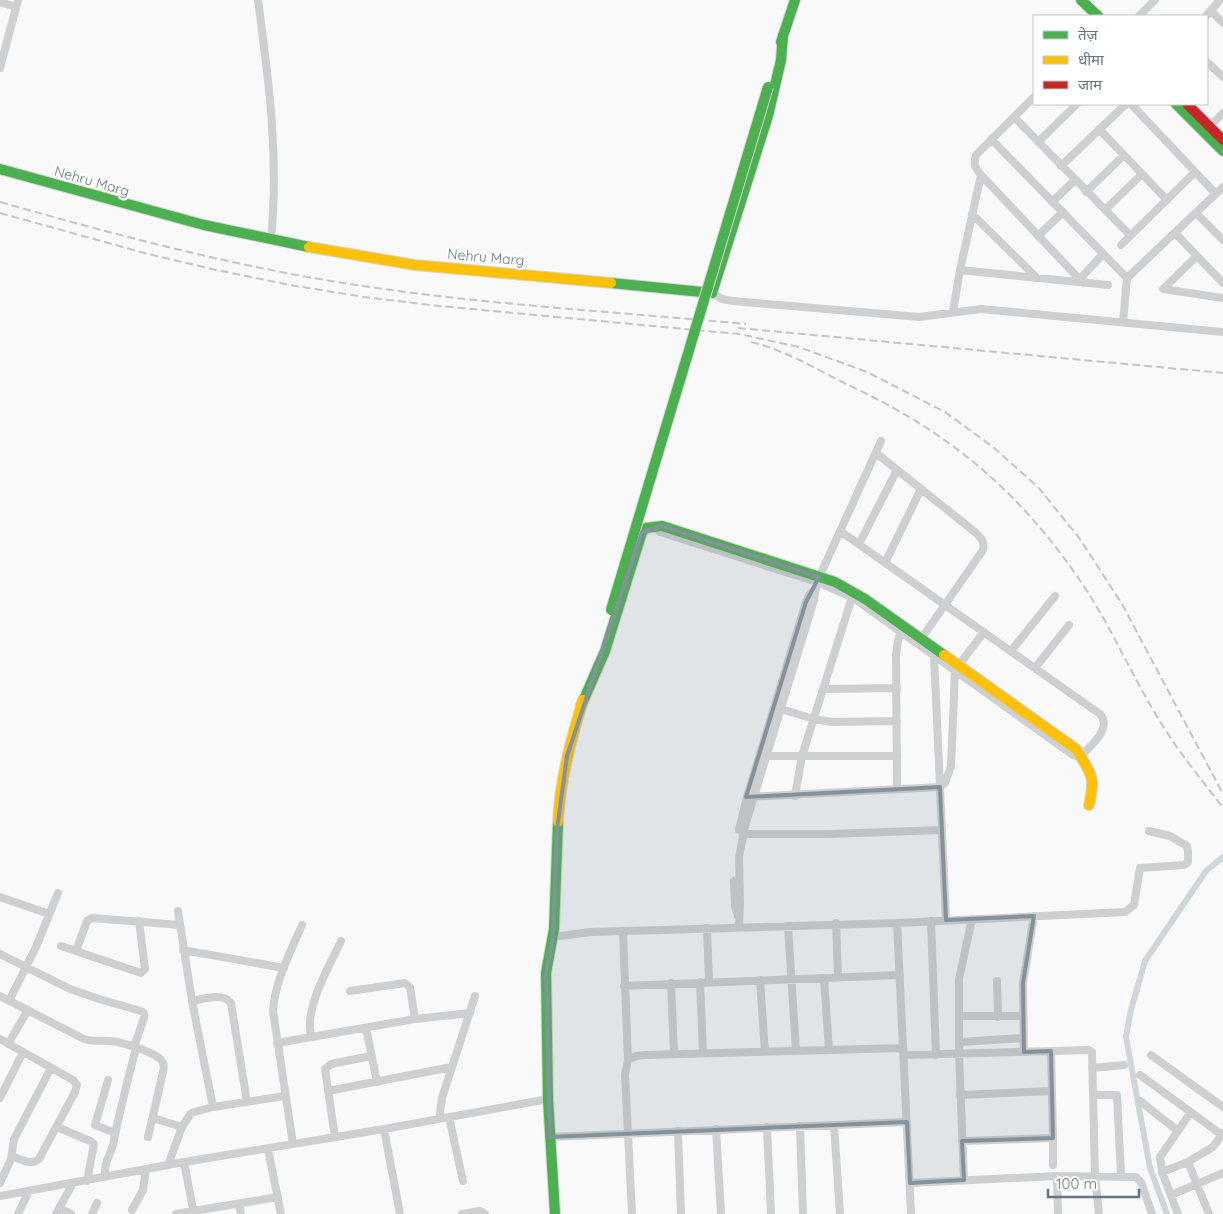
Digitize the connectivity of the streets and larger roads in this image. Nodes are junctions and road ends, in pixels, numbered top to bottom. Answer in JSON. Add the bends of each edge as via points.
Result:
{"nodes":[{"id":1,"x":258,"y":0,"type":"edge"},
{"id":2,"x":795,"y":0,"type":"edge"},
{"id":3,"x":1072,"y":0,"type":"edge"},
{"id":4,"x":1081,"y":0,"type":"edge"},
{"id":5,"x":1155,"y":0,"type":"edge"},
{"id":6,"x":1220,"y":0,"type":"edge"},
{"id":7,"x":0,"y":2,"type":"edge"},
{"id":8,"x":17,"y":4,"type":"edge"},
{"id":9,"x":1208,"y":14,"type":"edge"},
{"id":10,"x":1088,"y":15,"type":"edge"},
{"id":11,"x":1097,"y":15,"type":"edge"},
{"id":12,"x":1141,"y":15,"type":"edge"},
{"id":13,"x":1223,"y":23,"type":"edge"},
{"id":14,"x":783,"y":35,"type":"junction"},
{"id":15,"x":1208,"y":63,"type":"edge"},
{"id":16,"x":0,"y":68,"type":"edge"},
{"id":17,"x":1223,"y":77,"type":"edge"},
{"id":18,"x":1033,"y":98,"type":"edge"},
{"id":19,"x":1076,"y":105,"type":"edge"},
{"id":20,"x":1125,"y":105,"type":"edge"},
{"id":21,"x":1132,"y":105,"type":"edge"},
{"id":22,"x":1177,"y":105,"type":"edge"},
{"id":23,"x":1188,"y":105,"type":"edge"},
{"id":24,"x":1223,"y":113,"type":"edge"},
{"id":25,"x":1014,"y":117,"type":"junction"},
{"id":26,"x":1210,"y":126,"type":"junction"},
{"id":27,"x":1099,"y":129,"type":"junction"},
{"id":28,"x":991,"y":139,"type":"junction"},
{"id":29,"x":1223,"y":140,"type":"edge"},
{"id":30,"x":1038,"y":142,"type":"junction"},
{"id":31,"x":1223,"y":151,"type":"edge"},
{"id":32,"x":1124,"y":155,"type":"junction"},
{"id":33,"x":1061,"y":166,"type":"junction"},
{"id":34,"x":0,"y":169,"type":"edge"},
{"id":35,"x":1195,"y":172,"type":"junction"},
{"id":36,"x":1142,"y":174,"type":"junction"},
{"id":37,"x":981,"y":175,"type":"junction"},
{"id":38,"x":1075,"y":180,"type":"junction"},
{"id":39,"x":1223,"y":187,"type":"edge"},
{"id":40,"x":1086,"y":192,"type":"junction"},
{"id":41,"x":1216,"y":194,"type":"junction"},
{"id":42,"x":1167,"y":200,"type":"junction"},
{"id":43,"x":1052,"y":202,"type":"junction"},
{"id":44,"x":1105,"y":210,"type":"junction"},
{"id":45,"x":1063,"y":212,"type":"junction"},
{"id":46,"x":1196,"y":213,"type":"junction"},
{"id":47,"x":972,"y":214,"type":"junction"},
{"id":48,"x":1175,"y":233,"type":"junction"},
{"id":49,"x":1038,"y":236,"type":"junction"},
{"id":50,"x":1130,"y":236,"type":"junction"},
{"id":51,"x":1222,"y":237,"type":"edge"},
{"id":52,"x":271,"y":240,"type":"junction"},
{"id":53,"x":1120,"y":245,"type":"dead end"},
{"id":54,"x":1103,"y":254,"type":"junction"},
{"id":55,"x":1197,"y":256,"type":"junction"},
{"id":56,"x":960,"y":270,"type":"junction"},
{"id":57,"x":1037,"y":278,"type":"junction"},
{"id":58,"x":1127,"y":278,"type":"junction"},
{"id":59,"x":1082,"y":281,"type":"junction"},
{"id":60,"x":1223,"y":282,"type":"edge"},
{"id":61,"x":1108,"y":286,"type":"dead end"},
{"id":62,"x":712,"y":294,"type":"junction"},
{"id":63,"x":1223,"y":298,"type":"edge"},
{"id":64,"x":953,"y":311,"type":"junction"},
{"id":65,"x":1124,"y":322,"type":"junction"},
{"id":66,"x":1223,"y":332,"type":"edge"},
{"id":67,"x":882,"y":441,"type":"dead end"},
{"id":68,"x":876,"y":454,"type":"junction"},
{"id":69,"x":897,"y":470,"type":"junction"},
{"id":70,"x":921,"y":489,"type":"junction"},
{"id":71,"x":840,"y":531,"type":"junction"},
{"id":72,"x":859,"y":544,"type":"junction"},
{"id":73,"x":885,"y":563,"type":"junction"},
{"id":74,"x":817,"y":583,"type":"junction"},
{"id":75,"x":853,"y":595,"type":"junction"},
{"id":76,"x":1055,"y":596,"type":"dead end"},
{"id":77,"x":945,"y":605,"type":"junction"},
{"id":78,"x":1069,"y":625,"type":"dead end"},
{"id":79,"x":901,"y":631,"type":"junction"},
{"id":80,"x":984,"y":632,"type":"junction"},
{"id":81,"x":920,"y":641,"type":"junction"},
{"id":82,"x":1011,"y":651,"type":"junction"},
{"id":83,"x":934,"y":656,"type":"junction"},
{"id":84,"x":956,"y":668,"type":"junction"},
{"id":85,"x":1035,"y":668,"type":"junction"},
{"id":86,"x":897,"y":688,"type":"junction"},
{"id":87,"x":823,"y":689,"type":"junction"},
{"id":88,"x":581,"y":706,"type":"junction"},
{"id":89,"x":781,"y":709,"type":"junction"},
{"id":90,"x":814,"y":719,"type":"junction"},
{"id":91,"x":897,"y":721,"type":"junction"},
{"id":92,"x":766,"y":756,"type":"junction"},
{"id":93,"x":802,"y":756,"type":"junction"},
{"id":94,"x":897,"y":756,"type":"junction"},
{"id":95,"x":1080,"y":757,"type":"junction"},
{"id":96,"x":940,"y":787,"type":"junction"},
{"id":97,"x":897,"y":789,"type":"junction"},
{"id":98,"x":795,"y":796,"type":"junction"},
{"id":99,"x":750,"y":797,"type":"junction"},
{"id":100,"x":1089,"y":805,"type":"dead end"},
{"id":101,"x":942,"y":830,"type":"junction"},
{"id":102,"x":1149,"y":830,"type":"dead end"},
{"id":103,"x":743,"y":834,"type":"junction"},
{"id":104,"x":58,"y":893,"type":"dead end"},
{"id":105,"x":0,"y":897,"type":"edge"},
{"id":106,"x":178,"y":911,"type":"dead end"},
{"id":107,"x":49,"y":914,"type":"junction"},
{"id":108,"x":738,"y":916,"type":"junction"},
{"id":109,"x":1034,"y":916,"type":"junction"},
{"id":110,"x":972,"y":919,"type":"junction"},
{"id":111,"x":946,"y":920,"type":"junction"},
{"id":112,"x":139,"y":921,"type":"junction"},
{"id":113,"x":931,"y":921,"type":"junction"},
{"id":114,"x":897,"y":922,"type":"junction"},
{"id":115,"x":836,"y":923,"type":"junction"},
{"id":116,"x":180,"y":925,"type":"junction"},
{"id":117,"x":302,"y":925,"type":"dead end"},
{"id":118,"x":788,"y":926,"type":"junction"},
{"id":119,"x":739,"y":927,"type":"junction"},
{"id":120,"x":707,"y":928,"type":"junction"},
{"id":121,"x":623,"y":931,"type":"junction"},
{"id":122,"x":553,"y":937,"type":"junction"},
{"id":123,"x":341,"y":941,"type":"dead end"},
{"id":124,"x":61,"y":946,"type":"dead end"},
{"id":125,"x":183,"y":950,"type":"junction"},
{"id":126,"x":76,"y":951,"type":"junction"},
{"id":127,"x":0,"y":954,"type":"edge"},
{"id":128,"x":27,"y":968,"type":"junction"},
{"id":129,"x":284,"y":968,"type":"junction"},
{"id":130,"x":900,"y":975,"type":"junction"},
{"id":131,"x":838,"y":977,"type":"junction"},
{"id":132,"x":824,"y":978,"type":"junction"},
{"id":133,"x":792,"y":979,"type":"junction"},
{"id":134,"x":760,"y":980,"type":"junction"},
{"id":135,"x":996,"y":981,"type":"dead end"},
{"id":136,"x":700,"y":982,"type":"junction"},
{"id":137,"x":709,"y":982,"type":"junction"},
{"id":138,"x":671,"y":983,"type":"junction"},
{"id":139,"x":624,"y":986,"type":"junction"},
{"id":140,"x":350,"y":991,"type":"dead end"},
{"id":141,"x":0,"y":996,"type":"edge"},
{"id":142,"x":474,"y":996,"type":"dead end"},
{"id":143,"x":9,"y":1001,"type":"junction"},
{"id":144,"x":192,"y":1001,"type":"junction"},
{"id":145,"x":28,"y":1010,"type":"junction"},
{"id":146,"x":470,"y":1012,"type":"junction"},
{"id":147,"x":959,"y":1016,"type":"junction"},
{"id":148,"x":998,"y":1016,"type":"junction"},
{"id":149,"x":1022,"y":1016,"type":"junction"},
{"id":150,"x":415,"y":1020,"type":"junction"},
{"id":151,"x":366,"y":1028,"type":"junction"},
{"id":152,"x":312,"y":1036,"type":"junction"},
{"id":153,"x":1024,"y":1038,"type":"junction"},
{"id":154,"x":0,"y":1040,"type":"edge"},
{"id":155,"x":960,"y":1042,"type":"junction"},
{"id":156,"x":277,"y":1043,"type":"junction"},
{"id":157,"x":8,"y":1044,"type":"junction"},
{"id":158,"x":135,"y":1048,"type":"junction"},
{"id":159,"x":829,"y":1050,"type":"junction"},
{"id":160,"x":796,"y":1051,"type":"junction"},
{"id":161,"x":1051,"y":1051,"type":"junction"},
{"id":162,"x":23,"y":1052,"type":"junction"},
{"id":163,"x":765,"y":1052,"type":"junction"},
{"id":164,"x":903,"y":1052,"type":"junction"},
{"id":165,"x":1024,"y":1052,"type":"junction"},
{"id":166,"x":674,"y":1054,"type":"junction"},
{"id":167,"x":703,"y":1054,"type":"junction"},
{"id":168,"x":959,"y":1054,"type":"junction"},
{"id":169,"x":936,"y":1055,"type":"junction"},
{"id":170,"x":1151,"y":1055,"type":"dead end"},
{"id":171,"x":371,"y":1056,"type":"junction"},
{"id":172,"x":628,"y":1060,"type":"junction"},
{"id":173,"x":1124,"y":1065,"type":"dead end"},
{"id":174,"x":51,"y":1068,"type":"junction"},
{"id":175,"x":452,"y":1068,"type":"junction"},
{"id":176,"x":1092,"y":1068,"type":"junction"},
{"id":177,"x":1140,"y":1075,"type":"dead end"},
{"id":178,"x":108,"y":1080,"type":"dead end"},
{"id":179,"x":377,"y":1082,"type":"junction"},
{"id":180,"x":328,"y":1091,"type":"junction"},
{"id":181,"x":1052,"y":1091,"type":"junction"},
{"id":182,"x":1127,"y":1093,"type":"dead end"},
{"id":183,"x":1117,"y":1094,"type":"junction"},
{"id":184,"x":960,"y":1095,"type":"junction"},
{"id":185,"x":1094,"y":1095,"type":"junction"},
{"id":186,"x":284,"y":1096,"type":"junction"},
{"id":187,"x":0,"y":1098,"type":"edge"},
{"id":188,"x":548,"y":1099,"type":"junction"},
{"id":189,"x":1140,"y":1101,"type":"dead end"},
{"id":190,"x":247,"y":1102,"type":"junction"},
{"id":191,"x":213,"y":1107,"type":"junction"},
{"id":192,"x":1223,"y":1107,"type":"edge"},
{"id":193,"x":1191,"y":1112,"type":"junction"},
{"id":194,"x":449,"y":1117,"type":"junction"},
{"id":195,"x":153,"y":1118,"type":"junction"},
{"id":196,"x":439,"y":1119,"type":"junction"},
{"id":197,"x":907,"y":1122,"type":"junction"},
{"id":198,"x":834,"y":1125,"type":"junction"},
{"id":199,"x":800,"y":1126,"type":"junction"},
{"id":200,"x":57,"y":1127,"type":"junction"},
{"id":201,"x":182,"y":1127,"type":"junction"},
{"id":202,"x":767,"y":1127,"type":"junction"},
{"id":203,"x":384,"y":1129,"type":"junction"},
{"id":204,"x":716,"y":1129,"type":"junction"},
{"id":205,"x":678,"y":1131,"type":"junction"},
{"id":206,"x":1178,"y":1131,"type":"junction"},
{"id":207,"x":115,"y":1133,"type":"junction"},
{"id":208,"x":627,"y":1133,"type":"junction"},
{"id":209,"x":1222,"y":1134,"type":"edge"},
{"id":210,"x":148,"y":1137,"type":"dead end"},
{"id":211,"x":335,"y":1137,"type":"junction"},
{"id":212,"x":550,"y":1137,"type":"junction"},
{"id":213,"x":1053,"y":1138,"type":"junction"},
{"id":214,"x":962,"y":1141,"type":"junction"},
{"id":215,"x":293,"y":1144,"type":"junction"},
{"id":216,"x":268,"y":1149,"type":"junction"},
{"id":217,"x":12,"y":1156,"type":"junction"},
{"id":218,"x":184,"y":1162,"type":"junction"},
{"id":219,"x":1188,"y":1162,"type":"junction"},
{"id":220,"x":168,"y":1165,"type":"junction"},
{"id":221,"x":1053,"y":1165,"type":"dead end"},
{"id":222,"x":146,"y":1169,"type":"junction"},
{"id":223,"x":1162,"y":1172,"type":"junction"},
{"id":224,"x":1223,"y":1173,"type":"edge"},
{"id":225,"x":1121,"y":1175,"type":"junction"},
{"id":226,"x":1057,"y":1176,"type":"junction"},
{"id":227,"x":1095,"y":1176,"type":"junction"},
{"id":228,"x":105,"y":1177,"type":"junction"},
{"id":229,"x":964,"y":1180,"type":"junction"},
{"id":230,"x":86,"y":1181,"type":"junction"},
{"id":231,"x":463,"y":1181,"type":"dead end"},
{"id":232,"x":0,"y":1183,"type":"edge"},
{"id":233,"x":73,"y":1183,"type":"junction"},
{"id":234,"x":910,"y":1183,"type":"junction"},
{"id":235,"x":1198,"y":1184,"type":"junction"},
{"id":236,"x":29,"y":1191,"type":"junction"},
{"id":237,"x":1171,"y":1195,"type":"junction"},
{"id":238,"x":0,"y":1196,"type":"edge"},
{"id":239,"x":278,"y":1197,"type":"junction"},
{"id":240,"x":97,"y":1203,"type":"dead end"},
{"id":241,"x":239,"y":1204,"type":"junction"},
{"id":242,"x":132,"y":1210,"type":"dead end"},
{"id":243,"x":58,"y":1211,"type":"edge"},
{"id":244,"x":193,"y":1212,"type":"edge"},
{"id":245,"x":18,"y":1214,"type":"edge"},
{"id":246,"x":70,"y":1214,"type":"edge"},
{"id":247,"x":92,"y":1214,"type":"edge"},
{"id":248,"x":176,"y":1214,"type":"edge"},
{"id":249,"x":241,"y":1214,"type":"edge"},
{"id":250,"x":281,"y":1214,"type":"edge"},
{"id":251,"x":400,"y":1214,"type":"edge"},
{"id":252,"x":462,"y":1214,"type":"edge"},
{"id":253,"x":485,"y":1214,"type":"edge"},
{"id":254,"x":555,"y":1214,"type":"edge"},
{"id":255,"x":632,"y":1214,"type":"edge"},
{"id":256,"x":681,"y":1214,"type":"edge"},
{"id":257,"x":721,"y":1214,"type":"edge"},
{"id":258,"x":771,"y":1214,"type":"edge"},
{"id":259,"x":803,"y":1214,"type":"edge"},
{"id":260,"x":840,"y":1214,"type":"edge"},
{"id":261,"x":911,"y":1214,"type":"edge"},
{"id":262,"x":1058,"y":1214,"type":"edge"},
{"id":263,"x":1099,"y":1214,"type":"edge"},
{"id":264,"x":1152,"y":1214,"type":"edge"},
{"id":265,"x":1178,"y":1214,"type":"edge"},
{"id":266,"x":1209,"y":1214,"type":"edge"}],
"edges":[{"from":1,"to":52,"type":"street","via":[[274,144]]},
{"from":2,"to":14,"type":"street"},
{"from":3,"to":10,"type":"street"},
{"from":4,"to":11,"type":"street"},
{"from":5,"to":12,"type":"street"},
{"from":6,"to":9,"type":"street"},
{"from":7,"to":8,"type":"street"},
{"from":8,"to":16,"type":"street"},
{"from":9,"to":13,"type":"street"},
{"from":14,"to":62,"type":"street","via":[[781,60],[768,116]]},
{"from":14,"to":88,"type":"street","bridge":true},
{"from":15,"to":17,"type":"street"},
{"from":18,"to":25,"type":"street"},
{"from":19,"to":30,"type":"street"},
{"from":20,"to":27,"type":"street"},
{"from":21,"to":35,"type":"street"},
{"from":22,"to":31,"type":"street"},
{"from":23,"to":26,"type":"street"},
{"from":24,"to":26,"type":"street"},
{"from":25,"to":28,"type":"street"},
{"from":25,"to":30,"type":"street"},
{"from":26,"to":29,"type":"street"},
{"from":27,"to":32,"type":"street"},
{"from":27,"to":33,"type":"street"},
{"from":28,"to":37,"type":"street","via":[[973,162]]},
{"from":28,"to":43,"type":"street"},
{"from":30,"to":33,"type":"street"},
{"from":32,"to":36,"type":"street"},
{"from":32,"to":40,"type":"street"},
{"from":33,"to":38,"type":"street"},
{"from":34,"to":52,"type":"street","name":"Nehru Marg","via":[[197,224]]},
{"from":35,"to":41,"type":"street"},
{"from":35,"to":42,"type":"street"},
{"from":36,"to":42,"type":"street"},
{"from":36,"to":44,"type":"street"},
{"from":37,"to":47,"type":"street"},
{"from":37,"to":49,"type":"street"},
{"from":38,"to":40,"type":"street"},
{"from":38,"to":43,"type":"street"},
{"from":39,"to":41,"type":"street"},
{"from":40,"to":44,"type":"street"},
{"from":41,"to":46,"type":"street"},
{"from":42,"to":50,"type":"street"},
{"from":43,"to":45,"type":"street"},
{"from":44,"to":50,"type":"street"},
{"from":45,"to":49,"type":"street"},
{"from":45,"to":54,"type":"street"},
{"from":46,"to":48,"type":"street"},
{"from":46,"to":51,"type":"street"},
{"from":47,"to":56,"type":"street"},
{"from":47,"to":57,"type":"street"},
{"from":48,"to":55,"type":"street"},
{"from":48,"to":58,"type":"street"},
{"from":49,"to":59,"type":"street"},
{"from":50,"to":53,"type":"street"},
{"from":52,"to":62,"type":"street","name":"Nehru Marg","via":[[415,264]]},
{"from":54,"to":58,"type":"street"},
{"from":54,"to":59,"type":"street"},
{"from":55,"to":60,"type":"street"},
{"from":55,"to":63,"type":"street","via":[[1164,289]]},
{"from":56,"to":57,"type":"street"},
{"from":56,"to":64,"type":"street"},
{"from":57,"to":59,"type":"street"},
{"from":58,"to":65,"type":"street"},
{"from":59,"to":61,"type":"street"},
{"from":62,"to":64,"type":"street","via":[[734,301],[886,315],[919,317]]},
{"from":64,"to":65,"type":"street","via":[[981,309]]},
{"from":65,"to":66,"type":"street"},
{"from":67,"to":68,"type":"street"},
{"from":68,"to":69,"type":"street"},
{"from":68,"to":71,"type":"street"},
{"from":69,"to":70,"type":"street"},
{"from":69,"to":72,"type":"street"},
{"from":70,"to":73,"type":"street"},
{"from":70,"to":77,"type":"street","via":[[975,532],[984,544]]},
{"from":71,"to":72,"type":"street"},
{"from":71,"to":74,"type":"street"},
{"from":72,"to":73,"type":"street"},
{"from":73,"to":77,"type":"street"},
{"from":74,"to":75,"type":"street","via":[[835,582]]},
{"from":74,"to":88,"type":"street","via":[[681,531],[662,526],[646,528],[640,538],[602,659]]},
{"from":74,"to":89,"type":"street"},
{"from":74,"to":99,"type":"street","via":[[806,602]]},
{"from":75,"to":79,"type":"street"},
{"from":75,"to":81,"type":"street"},
{"from":75,"to":87,"type":"street"},
{"from":76,"to":82,"type":"street"},
{"from":77,"to":80,"type":"street"},
{"from":77,"to":81,"type":"street"},
{"from":78,"to":85,"type":"street"},
{"from":79,"to":81,"type":"street"},
{"from":79,"to":86,"type":"street","via":[[897,648]]},
{"from":80,"to":82,"type":"street"},
{"from":80,"to":84,"type":"street"},
{"from":81,"to":83,"type":"street"},
{"from":81,"to":84,"type":"street"},
{"from":82,"to":85,"type":"street"},
{"from":83,"to":84,"type":"street"},
{"from":83,"to":96,"type":"street"},
{"from":84,"to":95,"type":"street","via":[[1073,747]]},
{"from":84,"to":96,"type":"street","via":[[951,766],[946,783]]},
{"from":85,"to":95,"type":"street","via":[[1104,719],[1102,733]]},
{"from":86,"to":87,"type":"street"},
{"from":86,"to":91,"type":"street"},
{"from":87,"to":90,"type":"street"},
{"from":88,"to":122,"type":"street","via":[[567,756],[559,803]]},
{"from":89,"to":90,"type":"street"},
{"from":89,"to":92,"type":"street"},
{"from":90,"to":91,"type":"street","via":[[832,722]]},
{"from":90,"to":93,"type":"street"},
{"from":91,"to":94,"type":"street"},
{"from":92,"to":93,"type":"street"},
{"from":92,"to":99,"type":"street"},
{"from":93,"to":94,"type":"street"},
{"from":93,"to":98,"type":"street"},
{"from":94,"to":97,"type":"street"},
{"from":95,"to":100,"type":"street","via":[[1093,778]]},
{"from":96,"to":97,"type":"street"},
{"from":96,"to":101,"type":"street"},
{"from":97,"to":98,"type":"street"},
{"from":98,"to":99,"type":"street"},
{"from":99,"to":103,"type":"street"},
{"from":99,"to":108,"type":"street","via":[[735,852],[735,906]]},
{"from":101,"to":103,"type":"street"},
{"from":101,"to":111,"type":"street"},
{"from":102,"to":109,"type":"street","via":[[1170,836],[1187,846],[1188,862],[1184,866],[1140,868],[1134,905],[1125,912]]},
{"from":103,"to":108,"type":"street","via":[[739,857]]},
{"from":104,"to":107,"type":"street"},
{"from":105,"to":107,"type":"street"},
{"from":106,"to":116,"type":"street"},
{"from":107,"to":128,"type":"street"},
{"from":108,"to":119,"type":"street"},
{"from":109,"to":110,"type":"street"},
{"from":109,"to":149,"type":"street","via":[[1022,983]]},
{"from":110,"to":111,"type":"street"},
{"from":110,"to":147,"type":"street","via":[[959,979]]},
{"from":111,"to":113,"type":"street"},
{"from":112,"to":116,"type":"street"},
{"from":112,"to":126,"type":"street","via":[[89,919]]},
{"from":112,"to":126,"type":"street","via":[[143,973]]},
{"from":113,"to":114,"type":"street"},
{"from":113,"to":169,"type":"street"},
{"from":114,"to":115,"type":"street"},
{"from":114,"to":130,"type":"street"},
{"from":115,"to":118,"type":"street"},
{"from":115,"to":131,"type":"street"},
{"from":116,"to":125,"type":"street"},
{"from":117,"to":129,"type":"street"},
{"from":118,"to":119,"type":"street"},
{"from":118,"to":133,"type":"street"},
{"from":119,"to":120,"type":"street"},
{"from":120,"to":121,"type":"street"},
{"from":120,"to":137,"type":"street"},
{"from":121,"to":122,"type":"street"},
{"from":121,"to":139,"type":"street"},
{"from":122,"to":188,"type":"street","via":[[546,973]]},
{"from":123,"to":152,"type":"street","via":[[312,1007]]},
{"from":124,"to":126,"type":"street"},
{"from":125,"to":129,"type":"street"},
{"from":125,"to":144,"type":"street"},
{"from":127,"to":128,"type":"street"},
{"from":128,"to":143,"type":"street"},
{"from":128,"to":158,"type":"street","via":[[89,996],[144,1013]]},
{"from":129,"to":156,"type":"street","via":[[274,999]]},
{"from":130,"to":131,"type":"street"},
{"from":130,"to":164,"type":"street"},
{"from":131,"to":132,"type":"street"},
{"from":132,"to":133,"type":"street"},
{"from":132,"to":159,"type":"street"},
{"from":133,"to":134,"type":"street"},
{"from":133,"to":160,"type":"street"},
{"from":134,"to":137,"type":"street"},
{"from":134,"to":163,"type":"street"},
{"from":135,"to":148,"type":"street"},
{"from":136,"to":137,"type":"street"},
{"from":136,"to":138,"type":"street"},
{"from":136,"to":167,"type":"street"},
{"from":138,"to":139,"type":"street"},
{"from":138,"to":166,"type":"street"},
{"from":139,"to":172,"type":"street"},
{"from":140,"to":150,"type":"street","via":[[405,983],[410,987]]},
{"from":141,"to":143,"type":"street"},
{"from":142,"to":146,"type":"street"},
{"from":143,"to":145,"type":"street"},
{"from":144,"to":190,"type":"street","via":[[224,997],[231,1003]]},
{"from":144,"to":191,"type":"street"},
{"from":145,"to":157,"type":"street"},
{"from":145,"to":158,"type":"street","via":[[90,1041],[111,1041]]},
{"from":146,"to":150,"type":"street"},
{"from":146,"to":175,"type":"street"},
{"from":147,"to":148,"type":"street"},
{"from":147,"to":155,"type":"street"},
{"from":148,"to":149,"type":"street"},
{"from":149,"to":153,"type":"street"},
{"from":150,"to":151,"type":"street"},
{"from":151,"to":152,"type":"street"},
{"from":151,"to":171,"type":"street"},
{"from":152,"to":156,"type":"street"},
{"from":153,"to":155,"type":"street"},
{"from":153,"to":165,"type":"street"},
{"from":154,"to":157,"type":"street"},
{"from":155,"to":168,"type":"street"},
{"from":156,"to":186,"type":"street"},
{"from":157,"to":162,"type":"street"},
{"from":158,"to":195,"type":"street","via":[[163,1062],[164,1072]]},
{"from":158,"to":207,"type":"street"},
{"from":159,"to":160,"type":"street"},
{"from":159,"to":164,"type":"street"},
{"from":160,"to":163,"type":"street"},
{"from":161,"to":165,"type":"street"},
{"from":161,"to":176,"type":"street","via":[[1089,1050],[1092,1052]]},
{"from":161,"to":181,"type":"street"},
{"from":162,"to":174,"type":"street"},
{"from":162,"to":187,"type":"street"},
{"from":163,"to":167,"type":"street"},
{"from":164,"to":169,"type":"street"},
{"from":164,"to":197,"type":"street"},
{"from":165,"to":168,"type":"street"},
{"from":166,"to":167,"type":"street"},
{"from":166,"to":172,"type":"street","via":[[636,1056]]},
{"from":168,"to":169,"type":"street"},
{"from":168,"to":184,"type":"street"},
{"from":170,"to":192,"type":"street"},
{"from":171,"to":179,"type":"street"},
{"from":171,"to":180,"type":"street","via":[[327,1066]]},
{"from":172,"to":208,"type":"street","via":[[625,1074]]},
{"from":173,"to":176,"type":"street"},
{"from":174,"to":200,"type":"street","via":[[77,1085]]},
{"from":174,"to":217,"type":"street","via":[[14,1139]]},
{"from":175,"to":179,"type":"street"},
{"from":175,"to":196,"type":"street"},
{"from":176,"to":185,"type":"street"},
{"from":177,"to":193,"type":"street"},
{"from":178,"to":207,"type":"street","via":[[95,1125]]},
{"from":179,"to":180,"type":"street"},
{"from":180,"to":211,"type":"street"},
{"from":181,"to":184,"type":"street"},
{"from":181,"to":213,"type":"street"},
{"from":182,"to":183,"type":"street"},
{"from":183,"to":185,"type":"street"},
{"from":183,"to":225,"type":"street"},
{"from":184,"to":214,"type":"street"},
{"from":185,"to":227,"type":"street"},
{"from":186,"to":190,"type":"street"},
{"from":186,"to":215,"type":"street"},
{"from":188,"to":194,"type":"street"},
{"from":188,"to":212,"type":"street"},
{"from":189,"to":206,"type":"street"},
{"from":190,"to":191,"type":"street"},
{"from":191,"to":201,"type":"street","via":[[191,1113]]},
{"from":193,"to":206,"type":"street"},
{"from":193,"to":209,"type":"street"},
{"from":194,"to":196,"type":"street"},
{"from":194,"to":231,"type":"street"},
{"from":195,"to":201,"type":"street"},
{"from":195,"to":210,"type":"street"},
{"from":196,"to":203,"type":"street"},
{"from":197,"to":198,"type":"street"},
{"from":197,"to":234,"type":"street"},
{"from":198,"to":199,"type":"street"},
{"from":198,"to":260,"type":"street"},
{"from":199,"to":202,"type":"street"},
{"from":199,"to":259,"type":"street"},
{"from":200,"to":217,"type":"street","via":[[37,1162]]},
{"from":200,"to":230,"type":"street","via":[[94,1144]]},
{"from":201,"to":220,"type":"street"},
{"from":202,"to":204,"type":"street"},
{"from":202,"to":258,"type":"street"},
{"from":203,"to":211,"type":"street"},
{"from":203,"to":251,"type":"street"},
{"from":204,"to":205,"type":"street"},
{"from":204,"to":257,"type":"street"},
{"from":205,"to":208,"type":"street"},
{"from":205,"to":256,"type":"street"},
{"from":206,"to":223,"type":"street","via":[[1160,1157]]},
{"from":207,"to":228,"type":"street","via":[[105,1164]]},
{"from":208,"to":212,"type":"street"},
{"from":208,"to":255,"type":"street"},
{"from":209,"to":219,"type":"street","via":[[1213,1147]]},
{"from":211,"to":215,"type":"street"},
{"from":212,"to":254,"type":"street"},
{"from":213,"to":214,"type":"street"},
{"from":213,"to":221,"type":"street"},
{"from":214,"to":229,"type":"street"},
{"from":215,"to":216,"type":"street"},
{"from":216,"to":218,"type":"street"},
{"from":216,"to":239,"type":"street"},
{"from":217,"to":232,"type":"street"},
{"from":218,"to":220,"type":"street"},
{"from":218,"to":244,"type":"street"},
{"from":219,"to":223,"type":"street"},
{"from":219,"to":235,"type":"street"},
{"from":220,"to":222,"type":"street"},
{"from":222,"to":228,"type":"street"},
{"from":222,"to":242,"type":"street","via":[[143,1190]]},
{"from":223,"to":237,"type":"street"},
{"from":224,"to":235,"type":"street"},
{"from":225,"to":227,"type":"street"},
{"from":225,"to":264,"type":"street","via":[[1139,1179]]},
{"from":226,"to":227,"type":"street"},
{"from":226,"to":229,"type":"street"},
{"from":226,"to":262,"type":"street"},
{"from":227,"to":263,"type":"street"},
{"from":228,"to":230,"type":"street"},
{"from":229,"to":234,"type":"street"},
{"from":230,"to":233,"type":"street"},
{"from":233,"to":236,"type":"street"},
{"from":233,"to":243,"type":"street"},
{"from":234,"to":261,"type":"street"},
{"from":235,"to":237,"type":"street"},
{"from":235,"to":266,"type":"street"},
{"from":236,"to":238,"type":"street"},
{"from":236,"to":245,"type":"street"},
{"from":237,"to":265,"type":"street"},
{"from":239,"to":241,"type":"street"},
{"from":239,"to":250,"type":"street"},
{"from":240,"to":247,"type":"street"},
{"from":241,"to":244,"type":"street"},
{"from":241,"to":249,"type":"street"},
{"from":243,"to":246,"type":"street"},
{"from":244,"to":248,"type":"street"},
{"from":252,"to":253,"type":"street","via":[[480,1211]]}]}
